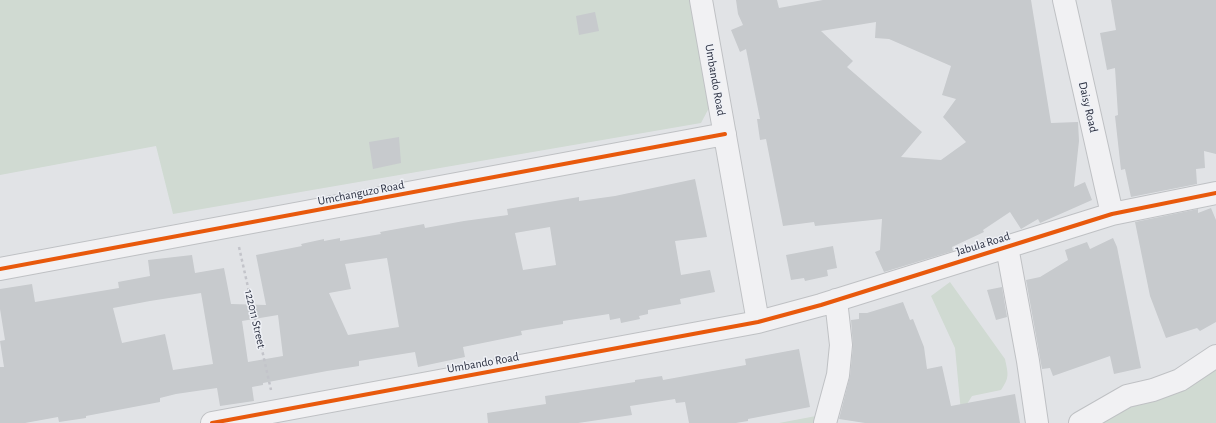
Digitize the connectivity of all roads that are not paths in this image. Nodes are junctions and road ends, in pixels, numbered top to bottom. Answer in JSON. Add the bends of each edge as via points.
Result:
{"nodes":[{"id":1,"x":701,"y":0,"type":"edge"},
{"id":2,"x":1064,"y":0,"type":"edge"},
{"id":3,"x":725,"y":134,"type":"junction"},
{"id":4,"x":1216,"y":193,"type":"edge"},
{"id":5,"x":1112,"y":214,"type":"junction"},
{"id":6,"x":1007,"y":247,"type":"junction"},
{"id":7,"x":0,"y":270,"type":"edge"},
{"id":8,"x":836,"y":300,"type":"junction"},
{"id":9,"x":758,"y":322,"type":"junction"},
{"id":10,"x":1216,"y":356,"type":"edge"},
{"id":11,"x":212,"y":423,"type":"edge"},
{"id":12,"x":826,"y":423,"type":"edge"},
{"id":13,"x":1037,"y":423,"type":"edge"},
{"id":14,"x":1080,"y":423,"type":"edge"}],
"edges":[{"from":1,"to":3,"type":"street","name":"Umbando Road"},
{"from":2,"to":5,"type":"street","name":"Daisy Road"},
{"from":3,"to":7,"type":"street","name":"Umchanguzo Road"},
{"from":3,"to":9,"type":"street","name":"Umbando Road"},
{"from":4,"to":5,"type":"street","name":"Jabula Road"},
{"from":5,"to":6,"type":"street","name":"Jabula Road"},
{"from":6,"to":8,"type":"street","name":"Jabula Road"},
{"from":6,"to":13,"type":"street"},
{"from":8,"to":9,"type":"street","name":"Jabula Road"},
{"from":8,"to":12,"type":"street","via":[[841,345],[838,375]]},
{"from":9,"to":11,"type":"street","name":"Umbando Road"},
{"from":10,"to":14,"type":"street","via":[[1180,380],[1127,396]]}]}
